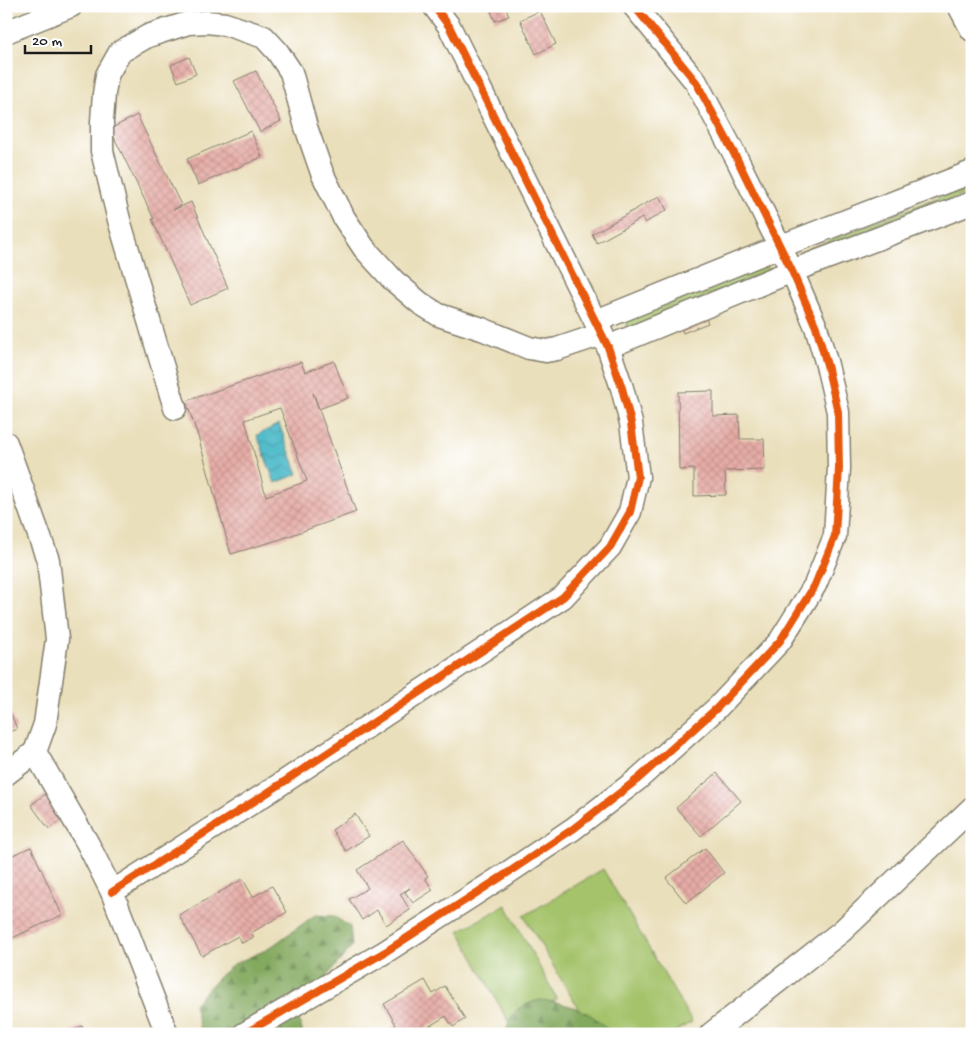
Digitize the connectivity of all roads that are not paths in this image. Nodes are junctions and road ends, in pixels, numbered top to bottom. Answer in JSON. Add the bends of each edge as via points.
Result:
{"nodes":[{"id":1,"x":70,"y":6,"type":"edge"},
{"id":2,"x":434,"y":6,"type":"edge"},
{"id":3,"x":634,"y":6,"type":"edge"},
{"id":4,"x":959,"y":6,"type":"edge"},
{"id":5,"x":972,"y":30,"type":"edge"},
{"id":6,"x":6,"y":32,"type":"edge"},
{"id":7,"x":972,"y":172,"type":"edge"},
{"id":8,"x":972,"y":204,"type":"edge"},
{"id":9,"x":779,"y":247,"type":"junction"},
{"id":10,"x":792,"y":271,"type":"junction"},
{"id":11,"x":602,"y":334,"type":"junction"},
{"id":12,"x":175,"y":408,"type":"dead end"},
{"id":13,"x":6,"y":443,"type":"edge"},
{"id":14,"x":36,"y":752,"type":"junction"},
{"id":15,"x":6,"y":774,"type":"edge"},
{"id":16,"x":972,"y":808,"type":"edge"},
{"id":17,"x":112,"y":892,"type":"junction"},
{"id":18,"x":167,"y":1034,"type":"edge"},
{"id":19,"x":244,"y":1034,"type":"edge"},
{"id":20,"x":711,"y":1034,"type":"edge"}],
"edges":[{"from":1,"to":6,"type":"street"},
{"from":2,"to":11,"type":"street","via":[[448,26]]},
{"from":3,"to":9,"type":"street","via":[[696,82]]},
{"from":4,"to":5,"type":"street"},
{"from":7,"to":9,"type":"street"},
{"from":8,"to":10,"type":"street"},
{"from":9,"to":10,"type":"street"},
{"from":9,"to":11,"type":"street"},
{"from":10,"to":11,"type":"street"},
{"from":10,"to":19,"type":"street","via":[[816,327],[827,365],[838,412],[839,468],[834,536],[815,584],[780,641],[717,708],[638,779],[573,829],[385,952]]},
{"from":11,"to":12,"type":"street","via":[[557,349],[528,348],[439,315],[420,303],[393,280],[364,248],[344,218],[322,173],[291,72],[277,51],[264,37],[225,24],[188,23],[148,36],[120,52],[107,75],[102,121],[102,151],[119,220]]},
{"from":11,"to":17,"type":"street","via":[[631,423],[638,477],[630,512],[610,547],[563,597]]},
{"from":13,"to":14,"type":"street","via":[[48,560],[57,639],[45,724]]},
{"from":14,"to":15,"type":"street"},
{"from":14,"to":17,"type":"street"},
{"from":16,"to":20,"type":"street","via":[[842,931]]},
{"from":17,"to":18,"type":"street"}]}
